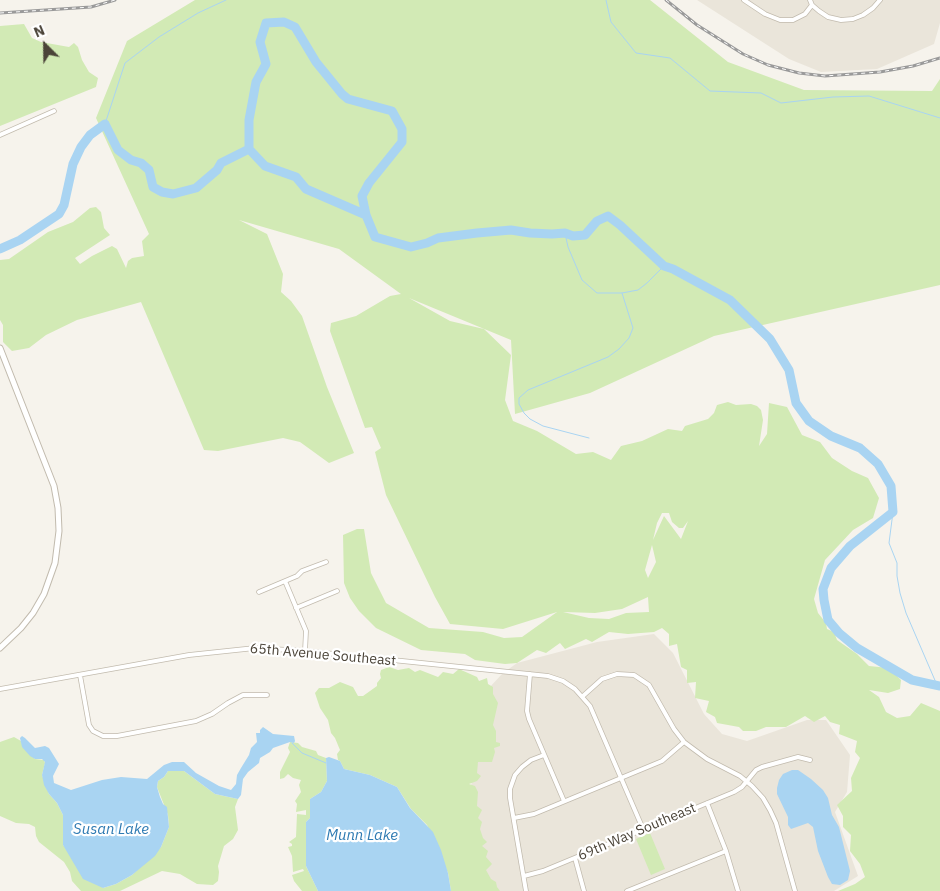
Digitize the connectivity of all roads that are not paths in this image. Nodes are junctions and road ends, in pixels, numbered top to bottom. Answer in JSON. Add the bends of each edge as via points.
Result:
{"nodes":[{"id":1,"x":744,"y":0,"type":"edge"},
{"id":2,"x":810,"y":0,"type":"edge"},
{"id":3,"x":880,"y":0,"type":"edge"},
{"id":4,"x":812,"y":5,"type":"junction"},
{"id":5,"x":54,"y":111,"type":"dead end"},
{"id":6,"x":0,"y":134,"type":"edge"},
{"id":7,"x":0,"y":348,"type":"edge"},
{"id":8,"x":326,"y":562,"type":"dead end"},
{"id":9,"x":285,"y":581,"type":"junction"},
{"id":10,"x":337,"y":591,"type":"dead end"},
{"id":11,"x":259,"y":592,"type":"dead end"},
{"id":12,"x":296,"y":608,"type":"junction"},
{"id":13,"x":0,"y":648,"type":"edge"},
{"id":14,"x":305,"y":651,"type":"junction"},
{"id":15,"x":80,"y":674,"type":"junction"},
{"id":16,"x":530,"y":674,"type":"junction"},
{"id":17,"x":0,"y":689,"type":"edge"},
{"id":18,"x":267,"y":694,"type":"dead end"},
{"id":19,"x":583,"y":696,"type":"junction"},
{"id":20,"x":684,"y":742,"type":"junction"},
{"id":21,"x":544,"y":755,"type":"junction"},
{"id":22,"x":810,"y":760,"type":"dead end"},
{"id":23,"x":622,"y":778,"type":"junction"},
{"id":24,"x":746,"y":781,"type":"junction"},
{"id":25,"x":564,"y":802,"type":"junction"},
{"id":26,"x":707,"y":803,"type":"junction"},
{"id":27,"x":514,"y":818,"type":"junction"},
{"id":28,"x":642,"y":829,"type":"junction"},
{"id":29,"x":726,"y":851,"type":"junction"},
{"id":30,"x":575,"y":858,"type":"junction"},
{"id":31,"x":524,"y":876,"type":"junction"},
{"id":32,"x":526,"y":891,"type":"edge"},
{"id":33,"x":584,"y":891,"type":"edge"},
{"id":34,"x":627,"y":891,"type":"edge"},
{"id":35,"x":738,"y":891,"type":"edge"},
{"id":36,"x":795,"y":891,"type":"edge"}],
"edges":[{"from":1,"to":4,"type":"street","via":[[780,20],[793,20],[805,14]]},
{"from":2,"to":4,"type":"street"},
{"from":3,"to":4,"type":"street","via":[[863,15],[841,20],[828,17]]},
{"from":5,"to":6,"type":"street"},
{"from":7,"to":13,"type":"street","via":[[54,486],[59,531],[55,563],[44,594],[21,628]]},
{"from":8,"to":9,"type":"street"},
{"from":9,"to":11,"type":"street"},
{"from":9,"to":12,"type":"street"},
{"from":10,"to":12,"type":"street"},
{"from":12,"to":14,"type":"street","via":[[306,631]]},
{"from":14,"to":15,"type":"street","name":"65th Avenue Southeast","via":[[234,649]]},
{"from":14,"to":16,"type":"street","name":"65th Avenue Southeast"},
{"from":15,"to":17,"type":"street","name":"65th Avenue Southeast"},
{"from":15,"to":18,"type":"street","via":[[89,725],[96,733],[107,736],[196,721],[243,695]]},
{"from":16,"to":19,"type":"street","name":"65th Avenue Southeast","via":[[555,678]]},
{"from":16,"to":21,"type":"street","via":[[527,710]]},
{"from":19,"to":20,"type":"street","via":[[607,676],[634,675],[652,689]]},
{"from":19,"to":23,"type":"street","via":[[597,718]]},
{"from":20,"to":23,"type":"street","via":[[662,762]]},
{"from":20,"to":24,"type":"street","via":[[698,754]]},
{"from":21,"to":25,"type":"street"},
{"from":21,"to":27,"type":"street","via":[[526,763],[515,775],[510,789]]},
{"from":22,"to":24,"type":"street","name":"69th Way Southeast","via":[[798,757],[762,767]]},
{"from":23,"to":25,"type":"street"},
{"from":23,"to":28,"type":"street"},
{"from":24,"to":26,"type":"street","name":"69th Way Southeast","via":[[734,792]]},
{"from":24,"to":36,"type":"street","via":[[763,798],[773,816]]},
{"from":25,"to":27,"type":"street"},
{"from":26,"to":28,"type":"street","name":"69th Way Southeast"},
{"from":26,"to":29,"type":"street"},
{"from":27,"to":31,"type":"street"},
{"from":28,"to":30,"type":"street","name":"69th Way Southeast"},
{"from":29,"to":34,"type":"street"},
{"from":29,"to":35,"type":"street"},
{"from":30,"to":31,"type":"street","name":"69th Way Southeast"},
{"from":30,"to":33,"type":"street"},
{"from":31,"to":32,"type":"street"}]}
